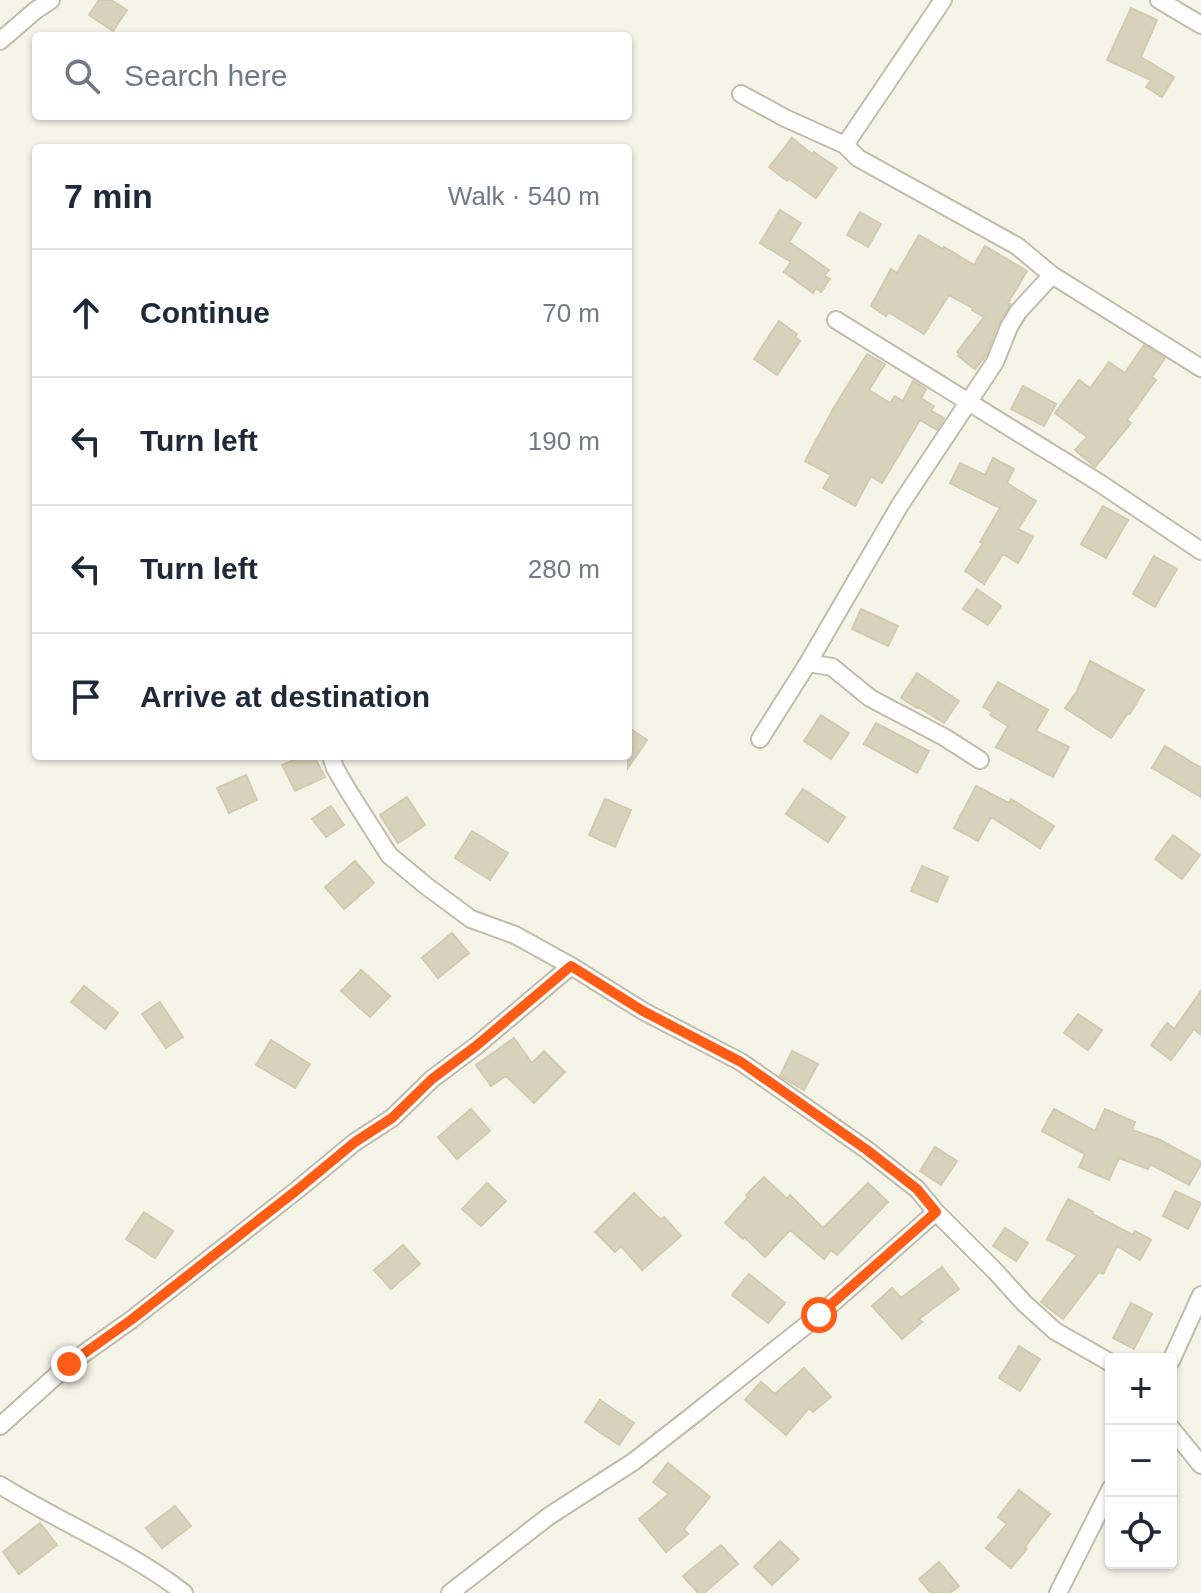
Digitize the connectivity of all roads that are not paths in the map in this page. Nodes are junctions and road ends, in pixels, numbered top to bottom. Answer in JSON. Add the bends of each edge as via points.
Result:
{"nodes":[{"id":1,"x":51,"y":0,"type":"edge"},
{"id":2,"x":943,"y":0,"type":"edge"},
{"id":3,"x":1159,"y":0,"type":"edge"},
{"id":4,"x":30,"y":5,"type":"edge"},
{"id":5,"x":1201,"y":25,"type":"edge"},
{"id":6,"x":0,"y":41,"type":"edge"},
{"id":7,"x":741,"y":94,"type":"dead end"},
{"id":8,"x":845,"y":145,"type":"junction"},
{"id":9,"x":1052,"y":275,"type":"junction"},
{"id":10,"x":836,"y":320,"type":"dead end"},
{"id":11,"x":1201,"y":368,"type":"edge"},
{"id":12,"x":969,"y":402,"type":"junction"},
{"id":13,"x":1201,"y":551,"type":"edge"},
{"id":14,"x":808,"y":663,"type":"junction"},
{"id":15,"x":760,"y":739,"type":"dead end"},
{"id":16,"x":332,"y":760,"type":"edge"},
{"id":17,"x":980,"y":760,"type":"dead end"},
{"id":18,"x":571,"y":966,"type":"junction"},
{"id":19,"x":936,"y":1212,"type":"junction"},
{"id":20,"x":1201,"y":1295,"type":"edge"},
{"id":21,"x":1175,"y":1353,"type":"edge"},
{"id":22,"x":1105,"y":1360,"type":"edge"},
{"id":23,"x":0,"y":1426,"type":"edge"},
{"id":24,"x":1177,"y":1435,"type":"edge"},
{"id":25,"x":1201,"y":1465,"type":"edge"},
{"id":26,"x":0,"y":1485,"type":"edge"},
{"id":27,"x":1106,"y":1497,"type":"edge"},
{"id":28,"x":184,"y":1593,"type":"edge"},
{"id":29,"x":450,"y":1593,"type":"edge"},
{"id":30,"x":1058,"y":1593,"type":"edge"}],
"edges":[{"from":1,"to":4,"type":"street"},
{"from":2,"to":8,"type":"street"},
{"from":3,"to":5,"type":"street"},
{"from":4,"to":6,"type":"street"},
{"from":7,"to":8,"type":"street"},
{"from":8,"to":9,"type":"street","via":[[858,158],[1017,246]]},
{"from":9,"to":11,"type":"street"},
{"from":9,"to":12,"type":"street","via":[[1018,312]]},
{"from":10,"to":12,"type":"street"},
{"from":12,"to":13,"type":"street"},
{"from":12,"to":14,"type":"street","via":[[900,505]]},
{"from":14,"to":15,"type":"street"},
{"from":14,"to":17,"type":"street","via":[[832,667],[870,698]]},
{"from":16,"to":18,"type":"street","via":[[389,855],[471,919],[515,935]]},
{"from":18,"to":19,"type":"street","via":[[741,1062],[867,1150],[917,1189]]},
{"from":18,"to":23,"type":"street","via":[[392,1118],[69,1364]]},
{"from":19,"to":22,"type":"street","via":[[1055,1331]]},
{"from":19,"to":29,"type":"street","via":[[697,1412]]},
{"from":20,"to":21,"type":"street"},
{"from":24,"to":25,"type":"street"},
{"from":26,"to":28,"type":"street","via":[[156,1571]]},
{"from":27,"to":30,"type":"street"}]}
